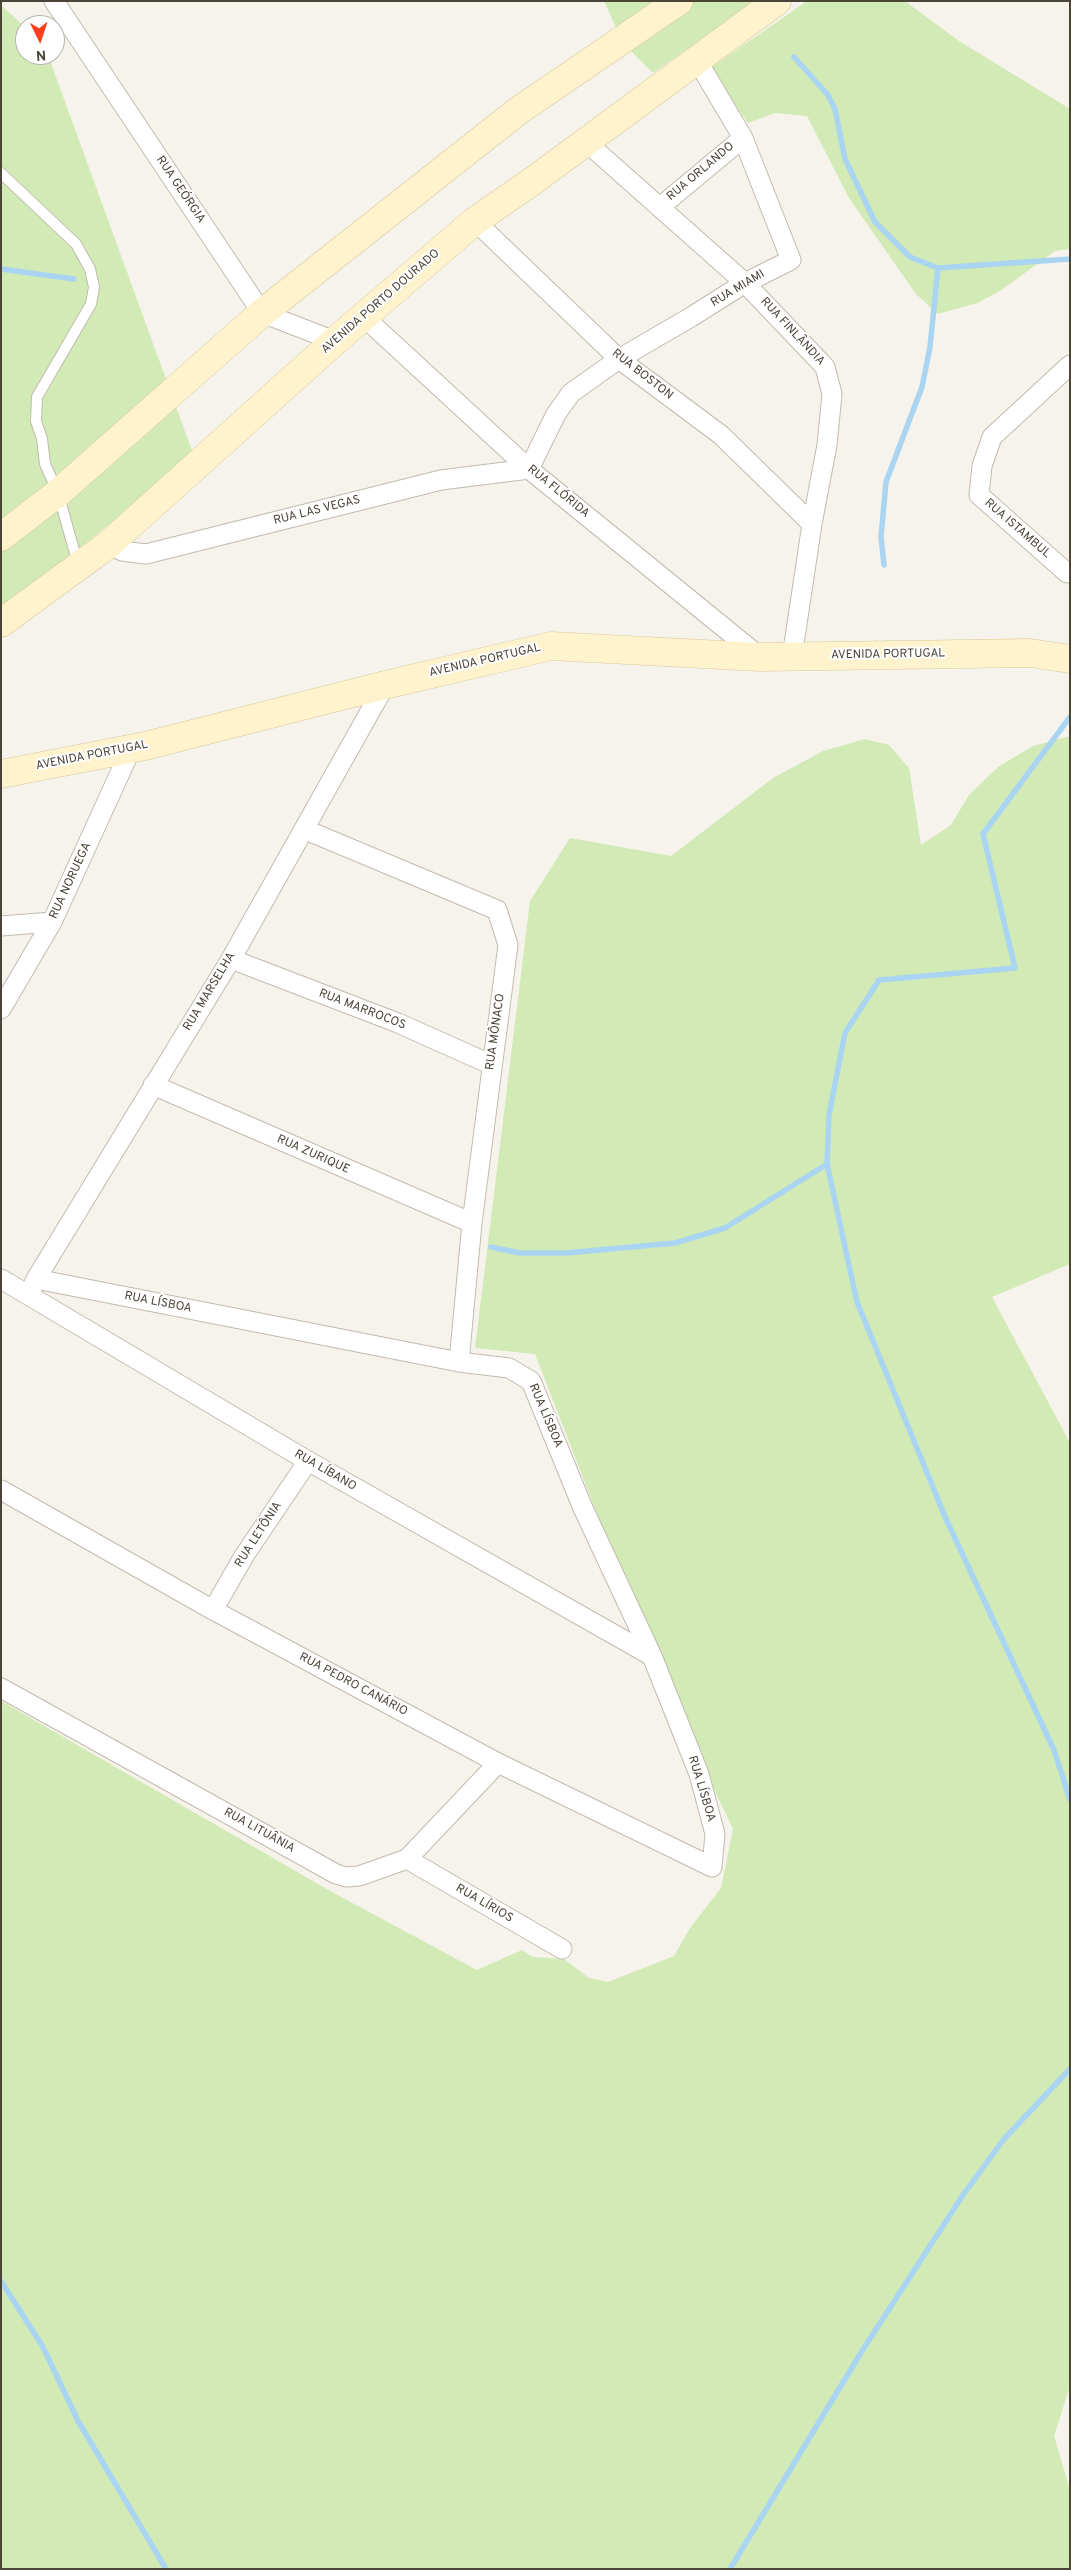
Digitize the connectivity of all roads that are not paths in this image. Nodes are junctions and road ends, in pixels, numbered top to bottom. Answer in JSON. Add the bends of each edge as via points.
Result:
{"nodes":[{"id":1,"x":54,"y":1,"type":"edge"},
{"id":2,"x":679,"y":1,"type":"edge"},
{"id":3,"x":777,"y":2,"type":"edge"},
{"id":4,"x":697,"y":60,"type":"junction"},
{"id":5,"x":743,"y":138,"type":"junction"},
{"id":6,"x":585,"y":141,"type":"junction"},
{"id":7,"x":1,"y":173,"type":"edge"},
{"id":8,"x":660,"y":207,"type":"junction"},
{"id":9,"x":475,"y":220,"type":"junction"},
{"id":10,"x":744,"y":283,"type":"junction"},
{"id":11,"x":262,"y":313,"type":"junction"},
{"id":12,"x":364,"y":317,"type":"junction"},
{"id":13,"x":335,"y":341,"type":"junction"},
{"id":14,"x":618,"y":359,"type":"junction"},
{"id":15,"x":1070,"y":365,"type":"edge"},
{"id":16,"x":529,"y":469,"type":"junction"},
{"id":17,"x":58,"y":493,"type":"junction"},
{"id":18,"x":812,"y":524,"type":"junction"},
{"id":19,"x":1,"y":537,"type":"edge"},
{"id":20,"x":108,"y":544,"type":"junction"},
{"id":21,"x":78,"y":566,"type":"junction"},
{"id":22,"x":1067,"y":573,"type":"dead end"},
{"id":23,"x":1,"y":623,"type":"edge"},
{"id":24,"x":792,"y":656,"type":"junction"},
{"id":25,"x":760,"y":657,"type":"junction"},
{"id":26,"x":1070,"y":659,"type":"edge"},
{"id":27,"x":385,"y":685,"type":"junction"},
{"id":28,"x":131,"y":748,"type":"junction"},
{"id":29,"x":1,"y":774,"type":"edge"},
{"id":30,"x":306,"y":830,"type":"junction"},
{"id":31,"x":52,"y":922,"type":"junction"},
{"id":32,"x":1,"y":926,"type":"edge"},
{"id":33,"x":231,"y":959,"type":"junction"},
{"id":34,"x":1,"y":1009,"type":"edge"},
{"id":35,"x":492,"y":1065,"type":"junction"},
{"id":36,"x":153,"y":1085,"type":"junction"},
{"id":37,"x":472,"y":1224,"type":"junction"},
{"id":38,"x":1,"y":1279,"type":"edge"},
{"id":39,"x":32,"y":1287,"type":"junction"},
{"id":40,"x":459,"y":1362,"type":"junction"},
{"id":41,"x":308,"y":1461,"type":"junction"},
{"id":42,"x":1,"y":1490,"type":"edge"},
{"id":43,"x":212,"y":1610,"type":"junction"},
{"id":44,"x":652,"y":1656,"type":"junction"},
{"id":45,"x":1,"y":1688,"type":"edge"},
{"id":46,"x":498,"y":1763,"type":"junction"},
{"id":47,"x":407,"y":1859,"type":"junction"},
{"id":48,"x":712,"y":1867,"type":"joint"},
{"id":49,"x":562,"y":1949,"type":"dead end"}],
"edges":[{"from":1,"to":11,"type":"street","name":"RUA GEÓRGIA"},
{"from":2,"to":11,"type":"street","via":[[518,111]]},
{"from":3,"to":4,"type":"street","name":"AVENIDA PORTO DOURADO"},
{"from":4,"to":5,"type":"street","name":"RUA MIAMI"},
{"from":4,"to":6,"type":"street","name":"AVENIDA PORTO DOURADO"},
{"from":5,"to":8,"type":"street","name":"RUA ORLANDO"},
{"from":5,"to":10,"type":"street","name":"RUA MIAMI","via":[[791,260]]},
{"from":6,"to":8,"type":"street","name":"RUA FINLÂNDIA"},
{"from":6,"to":9,"type":"street","name":"AVENIDA PORTO DOURADO"},
{"from":7,"to":17,"type":"lane","via":[[76,244],[90,269],[94,287],[91,304],[37,397],[36,421],[45,464]]},
{"from":8,"to":10,"type":"street","name":"RUA FINLÂNDIA"},
{"from":9,"to":12,"type":"street","name":"AVENIDA PORTO DOURADO"},
{"from":9,"to":14,"type":"street","name":"RUA BOSTON"},
{"from":10,"to":14,"type":"street","name":"RUA MIAMI","via":[[691,318]]},
{"from":10,"to":18,"type":"street","name":"RUA FINLÂNDIA","via":[[825,367],[832,394],[827,445]]},
{"from":11,"to":13,"type":"street"},
{"from":11,"to":17,"type":"street"},
{"from":12,"to":13,"type":"street","name":"AVENIDA PORTO DOURADO"},
{"from":12,"to":16,"type":"street","name":"RUA FLÓRIDA"},
{"from":13,"to":20,"type":"street","name":"AVENIDA PORTO DOURADO"},
{"from":14,"to":16,"type":"street","name":"RUA MIAMI","via":[[571,394],[556,414]]},
{"from":14,"to":18,"type":"street","name":"RUA BOSTON","via":[[721,435]]},
{"from":15,"to":22,"type":"street","name":"RUA ISTAMBUL","via":[[992,436],[982,466],[979,495]]},
{"from":16,"to":20,"type":"street","name":"RUA LAS VEGAS","via":[[441,480],[146,554],[122,551]]},
{"from":16,"to":25,"type":"street","name":"RUA FLÓRIDA"},
{"from":17,"to":19,"type":"street"},
{"from":17,"to":21,"type":"lane"},
{"from":18,"to":24,"type":"street","name":"RUA FINLÂNDIA"},
{"from":20,"to":21,"type":"street","name":"AVENIDA PORTO DOURADO"},
{"from":21,"to":23,"type":"street","name":"AVENIDA PORTO DOURADO"},
{"from":24,"to":25,"type":"street","name":"AVENIDA PORTUGAL"},
{"from":24,"to":26,"type":"street","name":"AVENIDA PORTUGAL","via":[[1030,653]]},
{"from":25,"to":27,"type":"street","name":"AVENIDA PORTUGAL","via":[[551,646]]},
{"from":27,"to":28,"type":"street","name":"AVENIDA PORTUGAL"},
{"from":27,"to":30,"type":"street","name":"RUA MARSELHA"},
{"from":28,"to":29,"type":"street","name":"AVENIDA PORTUGAL"},
{"from":28,"to":31,"type":"street","name":"RUA NORUEGA"},
{"from":30,"to":33,"type":"street","name":"RUA MARSELHA"},
{"from":30,"to":35,"type":"street","name":"RUA MÔNACO","via":[[496,910],[508,945]]},
{"from":31,"to":32,"type":"street"},
{"from":31,"to":34,"type":"street","name":"RUA NORUEGA"},
{"from":33,"to":35,"type":"street","name":"RUA MARROCOS","via":[[398,1023]]},
{"from":33,"to":36,"type":"street","name":"RUA MARSELHA"},
{"from":35,"to":37,"type":"street","name":"RUA MÔNACO"},
{"from":36,"to":37,"type":"street","name":"RUA ZURIQUE"},
{"from":36,"to":39,"type":"street","name":"RUA MARSELHA"},
{"from":37,"to":40,"type":"street","name":"RUA MÔNACO"},
{"from":38,"to":39,"type":"street","name":"RUA LÍBANO"},
{"from":39,"to":40,"type":"street","name":"RUA LÍSBOA"},
{"from":39,"to":41,"type":"street","name":"RUA LÍBANO"},
{"from":40,"to":44,"type":"street","name":"RUA LÍSBOA","via":[[509,1368],[531,1381],[582,1506]]},
{"from":41,"to":43,"type":"street","name":"RUA LETÔNIA"},
{"from":41,"to":44,"type":"street","name":"RUA LÍBANO"},
{"from":42,"to":43,"type":"street","name":"RUA PEDRO CANÁRIO"},
{"from":43,"to":46,"type":"street","name":"RUA PEDRO CANÁRIO"},
{"from":44,"to":48,"type":"street","name":"RUA LÍSBOA","via":[[699,1774],[715,1834]]},
{"from":45,"to":47,"type":"street","name":"RUA LITUÂNIA","via":[[336,1874],[359,1876]]},
{"from":46,"to":47,"type":"street","name":"RUA LITUÂNIA"},
{"from":46,"to":48,"type":"street","name":"RUA PEDRO CANÁRIO"},
{"from":47,"to":49,"type":"street","name":"RUA LÍRIOS"}]}
